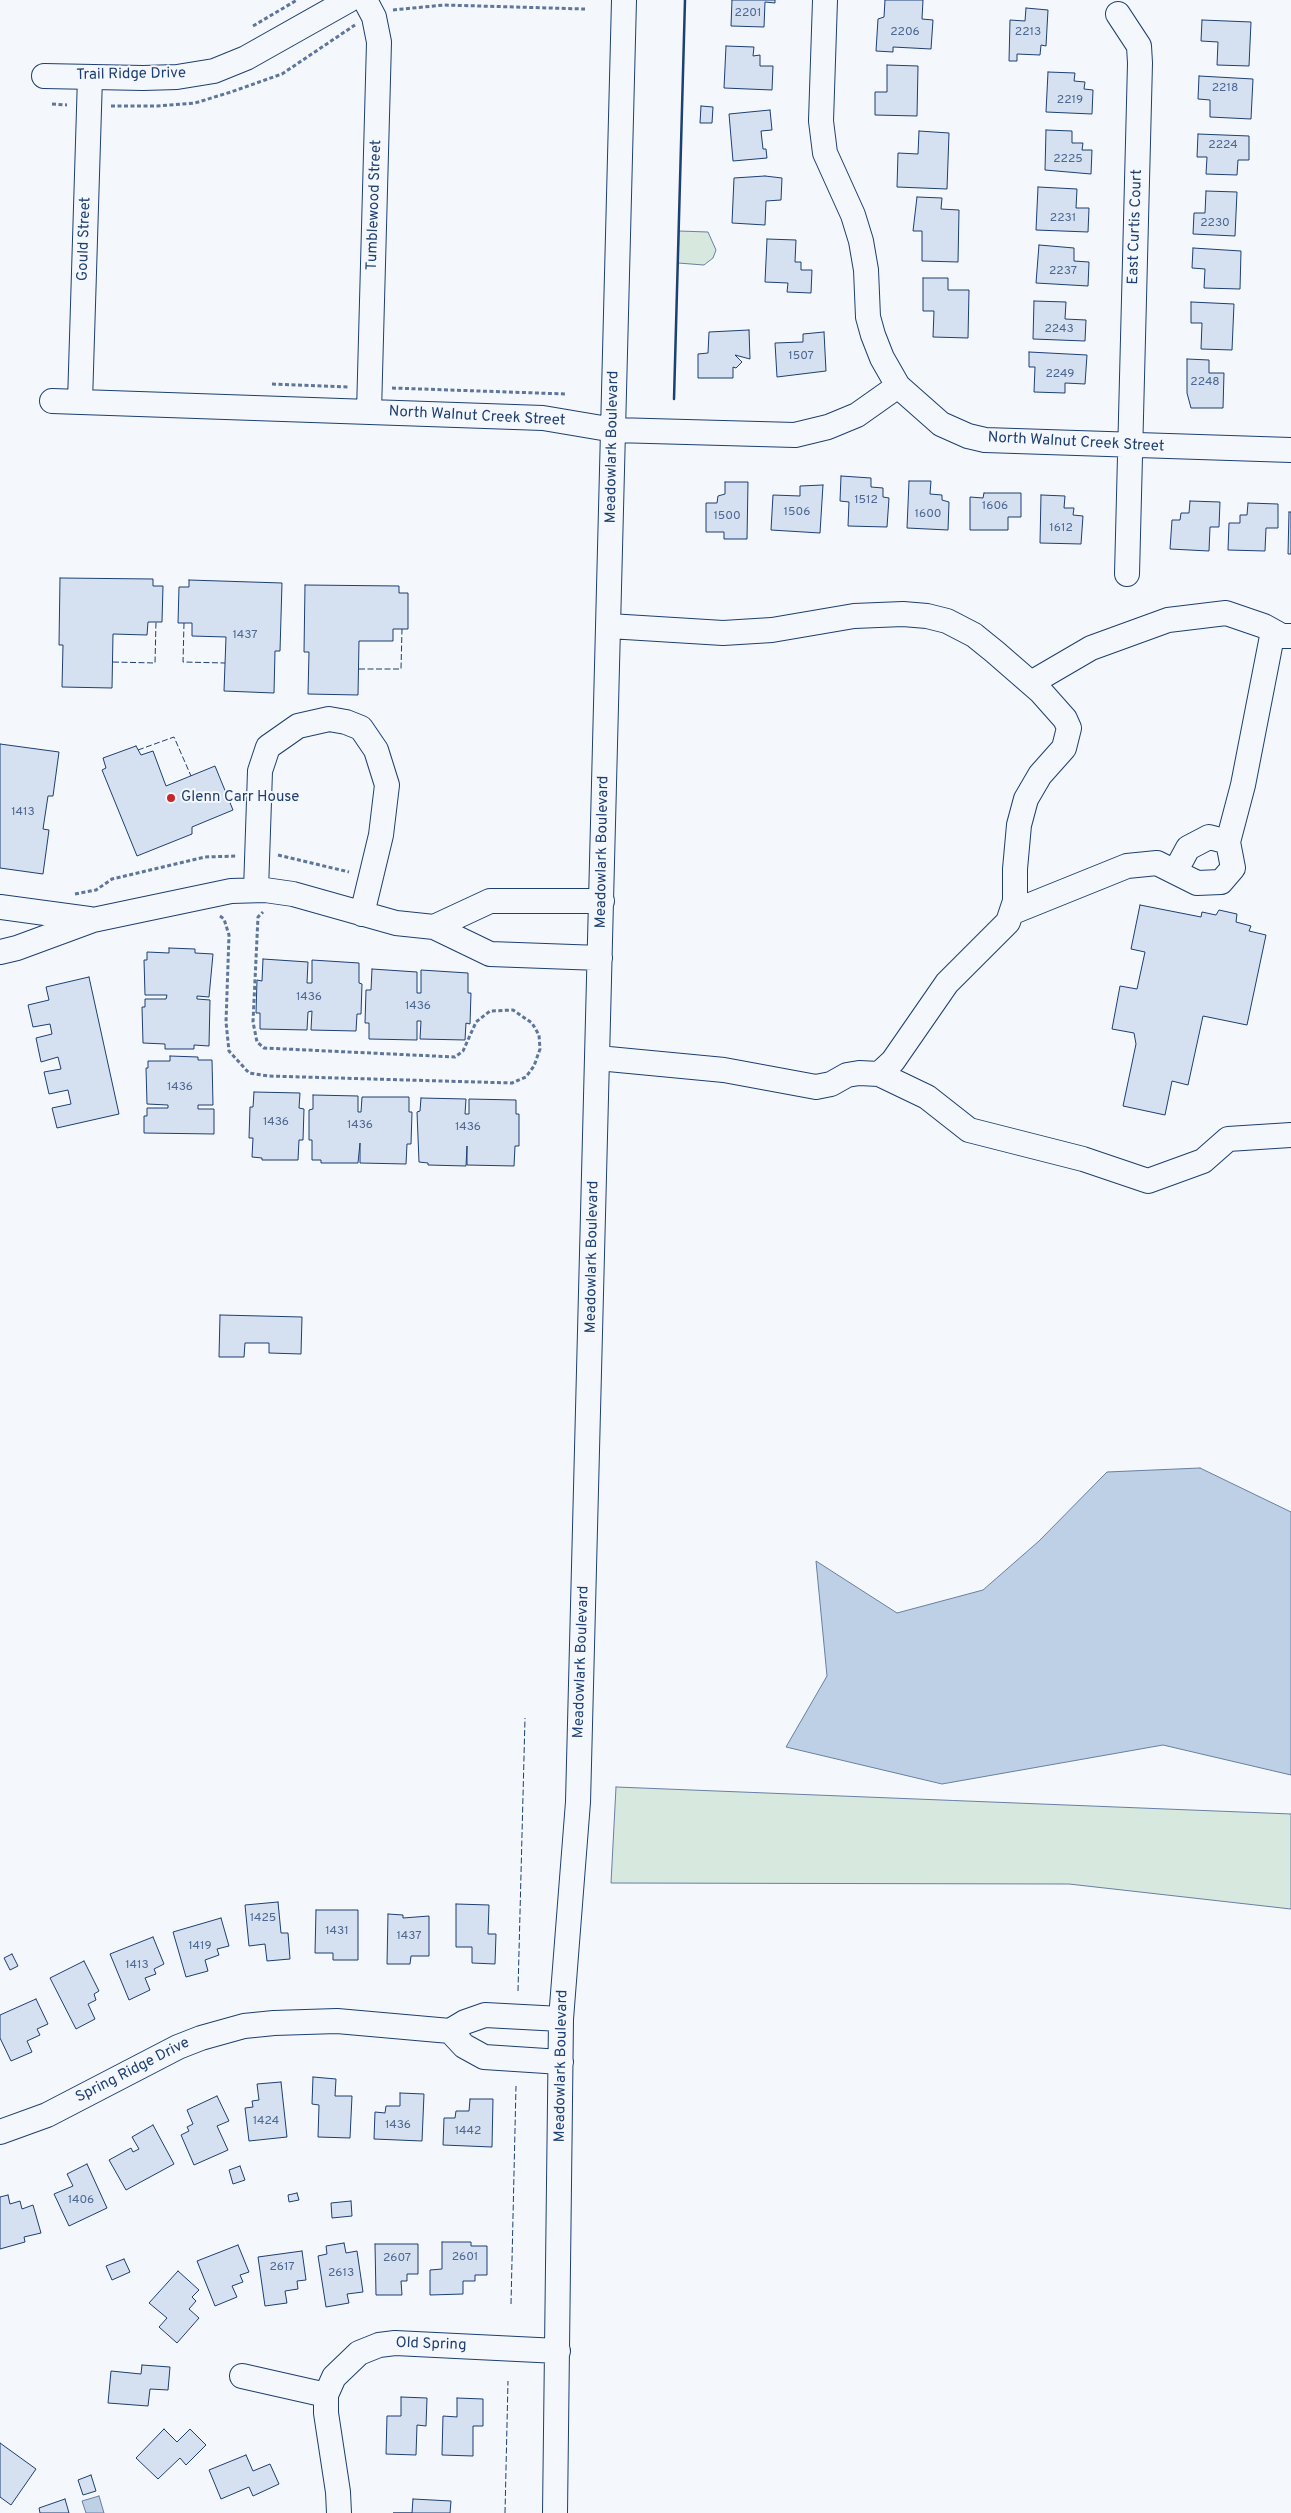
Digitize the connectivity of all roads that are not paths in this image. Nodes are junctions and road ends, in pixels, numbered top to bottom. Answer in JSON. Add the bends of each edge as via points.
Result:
{"nodes":[{"id":1,"x":349,"y":0,"type":"edge"},
{"id":2,"x":624,"y":0,"type":"edge"},
{"id":3,"x":825,"y":0,"type":"edge"},
{"id":4,"x":370,"y":9,"type":"edge"},
{"id":5,"x":1118,"y":14,"type":"dead end"},
{"id":6,"x":44,"y":76,"type":"dead end"},
{"id":7,"x":90,"y":77,"type":"junction"},
{"id":8,"x":898,"y":386,"type":"junction"},
{"id":9,"x":52,"y":401,"type":"dead end"},
{"id":10,"x":80,"y":402,"type":"junction"},
{"id":11,"x":369,"y":412,"type":"junction"},
{"id":12,"x":614,"y":430,"type":"junction"},
{"id":13,"x":1130,"y":446,"type":"junction"},
{"id":14,"x":1291,"y":450,"type":"edge"},
{"id":15,"x":1127,"y":574,"type":"dead end"},
{"id":16,"x":610,"y":626,"type":"junction"},
{"id":17,"x":1282,"y":634,"type":"edge"},
{"id":18,"x":1031,"y":683,"type":"junction"},
{"id":19,"x":1228,"y":842,"type":"junction"},
{"id":20,"x":1175,"y":872,"type":"junction"},
{"id":21,"x":261,"y":899,"type":"junction"},
{"id":22,"x":602,"y":901,"type":"junction"},
{"id":23,"x":0,"y":907,"type":"edge"},
{"id":24,"x":1013,"y":912,"type":"junction"},
{"id":25,"x":362,"y":914,"type":"junction"},
{"id":26,"x":93,"y":920,"type":"junction"},
{"id":27,"x":434,"y":927,"type":"junction"},
{"id":28,"x":0,"y":952,"type":"edge"},
{"id":29,"x":600,"y":958,"type":"junction"},
{"id":30,"x":598,"y":1058,"type":"junction"},
{"id":31,"x":880,"y":1074,"type":"junction"},
{"id":32,"x":1291,"y":1135,"type":"edge"},
{"id":33,"x":561,"y":2019,"type":"junction"},
{"id":34,"x":450,"y":2031,"type":"junction"},
{"id":35,"x":561,"y":2062,"type":"junction"},
{"id":36,"x":0,"y":2132,"type":"edge"},
{"id":37,"x":558,"y":2351,"type":"junction"},
{"id":38,"x":242,"y":2376,"type":"dead end"},
{"id":39,"x":326,"y":2395,"type":"junction"},
{"id":40,"x":339,"y":2513,"type":"edge"},
{"id":41,"x":555,"y":2513,"type":"edge"}],
"edges":[{"from":1,"to":7,"type":"street","name":"Trail Ridge Drive","via":[[246,58],[214,71],[177,77]]},
{"from":2,"to":12,"type":"street","name":"Meadowlark Boulevard"},
{"from":3,"to":8,"type":"street","via":[[821,121],[825,153],[861,241],[872,335]]},
{"from":4,"to":11,"type":"street","name":"Tumblewood Street","via":[[379,42]]},
{"from":5,"to":13,"type":"street","name":"East Curtis Court","via":[[1139,46],[1140,63]]},
{"from":6,"to":7,"type":"street","name":"Trail Ridge Drive"},
{"from":7,"to":10,"type":"street","name":"Gould Street"},
{"from":8,"to":12,"type":"street","name":"North Walnut Creek Street","via":[[857,415],[828,428],[795,435]]},
{"from":8,"to":13,"type":"street","name":"North Walnut Creek Street","via":[[941,424],[968,436],[1015,442]]},
{"from":9,"to":10,"type":"street","name":"North Walnut Creek Street"},
{"from":10,"to":11,"type":"street","name":"North Walnut Creek Street"},
{"from":11,"to":12,"type":"street","name":"North Walnut Creek Street","via":[[543,418]]},
{"from":12,"to":16,"type":"street","name":"Meadowlark Boulevard"},
{"from":13,"to":14,"type":"street","name":"North Walnut Creek Street"},
{"from":13,"to":15,"type":"street","name":"East Curtis Court"},
{"from":16,"to":18,"type":"street","via":[[723,633],[772,630],[854,616],[927,616],[947,621],[974,635]]},
{"from":16,"to":22,"type":"street","name":"Meadowlark Boulevard"},
{"from":17,"to":18,"type":"street","via":[[1226,613],[1168,620],[1091,648]]},
{"from":17,"to":19,"type":"street"},
{"from":18,"to":24,"type":"street","via":[[1065,718],[1069,736],[1064,748],[1040,775],[1026,799],[1019,825]]},
{"from":19,"to":20,"type":"street","via":[[1209,837],[1188,848]]},
{"from":19,"to":20,"type":"street","via":[[1233,868],[1221,882],[1197,883]]},
{"from":20,"to":24,"type":"street","via":[[1157,863],[1127,866]]},
{"from":21,"to":25,"type":"street","via":[[293,894]]},
{"from":21,"to":25,"type":"street","via":[[257,855],[260,771],[268,747],[298,726],[329,719],[361,728],[376,750],[387,784],[381,835]]},
{"from":21,"to":26,"type":"street","via":[[231,891]]},
{"from":22,"to":27,"type":"street","via":[[490,901]]},
{"from":22,"to":29,"type":"street","name":"Meadowlark Boulevard"},
{"from":23,"to":26,"type":"street"},
{"from":24,"to":31,"type":"street","via":[[995,937],[947,983],[893,1061]]},
{"from":25,"to":27,"type":"street","via":[[396,923]]},
{"from":26,"to":28,"type":"street"},
{"from":27,"to":29,"type":"street","via":[[490,954]]},
{"from":29,"to":30,"type":"street","name":"Meadowlark Boulevard"},
{"from":30,"to":31,"type":"street","via":[[724,1070],[816,1088],[847,1075]]},
{"from":30,"to":33,"type":"street","name":"Meadowlark Boulevard","via":[[578,1802]]},
{"from":31,"to":32,"type":"street","via":[[927,1097],[970,1130],[1083,1158],[1148,1181],[1203,1161],[1228,1140]]},
{"from":33,"to":34,"type":"street","via":[[485,2015]]},
{"from":33,"to":35,"type":"street","name":"Meadowlark Boulevard"},
{"from":34,"to":35,"type":"street","via":[[464,2046],[484,2057]]},
{"from":34,"to":36,"type":"street","name":"Spring Ridge Drive","via":[[337,2021],[244,2026],[178,2047],[47,2115]]},
{"from":35,"to":37,"type":"street","name":"Meadowlark Boulevard"},
{"from":37,"to":39,"type":"street","name":"Old Spring","via":[[395,2343],[379,2345],[359,2353],[341,2367]]},
{"from":37,"to":41,"type":"street","name":"Meadowlark Boulevard"},
{"from":38,"to":39,"type":"street"},
{"from":39,"to":40,"type":"street","name":"Old Spring"}]}
